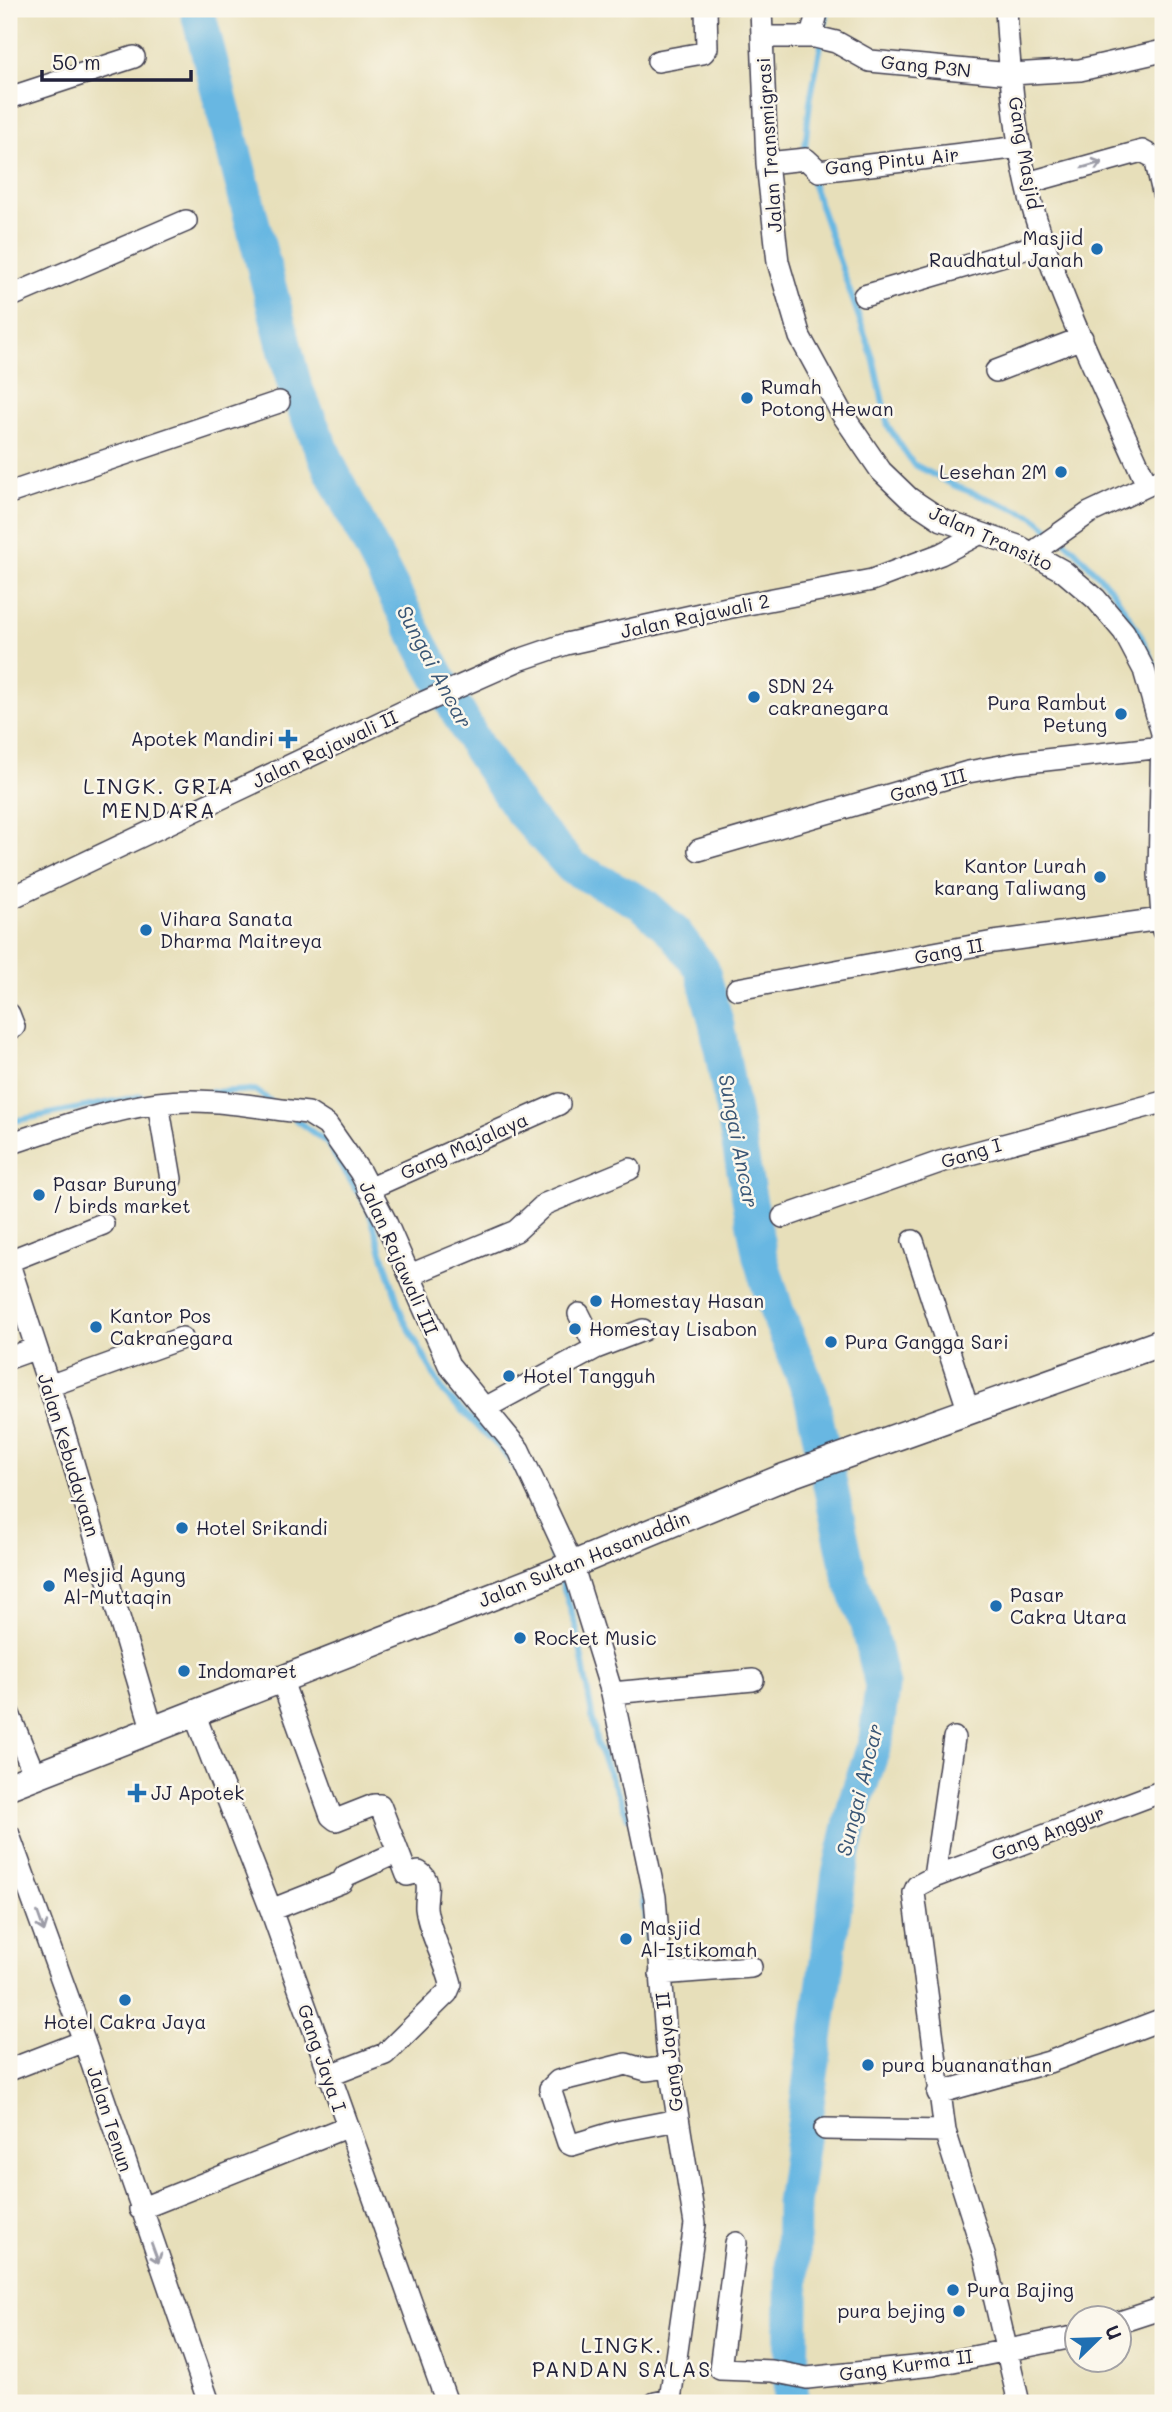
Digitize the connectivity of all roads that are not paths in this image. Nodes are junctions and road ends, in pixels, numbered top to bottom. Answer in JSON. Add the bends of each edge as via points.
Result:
{"nodes":[{"id":1,"x":706,"y":9,"type":"edge"},
{"id":2,"x":761,"y":9,"type":"edge"},
{"id":3,"x":818,"y":9,"type":"edge"},
{"id":4,"x":1006,"y":9,"type":"edge"},
{"id":5,"x":763,"y":37,"type":"junction"},
{"id":6,"x":813,"y":37,"type":"junction"},
{"id":7,"x":1163,"y":51,"type":"edge"},
{"id":8,"x":134,"y":57,"type":"dead end"},
{"id":9,"x":658,"y":61,"type":"dead end"},
{"id":10,"x":1011,"y":74,"type":"junction"},
{"id":11,"x":19,"y":95,"type":"edge"},
{"id":12,"x":1021,"y":147,"type":"junction"},
{"id":13,"x":767,"y":163,"type":"junction"},
{"id":14,"x":1027,"y":183,"type":"junction"},
{"id":15,"x":1163,"y":193,"type":"edge"},
{"id":16,"x":186,"y":221,"type":"dead end"},
{"id":17,"x":1045,"y":243,"type":"junction"},
{"id":18,"x":782,"y":281,"type":"joint"},
{"id":19,"x":864,"y":296,"type":"dead end"},
{"id":20,"x":9,"y":297,"type":"edge"},
{"id":21,"x":1082,"y":338,"type":"junction"},
{"id":22,"x":996,"y":371,"type":"dead end"},
{"id":23,"x":279,"y":402,"type":"dead end"},
{"id":24,"x":1155,"y":481,"type":"edge"},
{"id":25,"x":9,"y":493,"type":"edge"},
{"id":26,"x":979,"y":534,"type":"junction"},
{"id":27,"x":1036,"y":549,"type":"junction"},
{"id":28,"x":413,"y":707,"type":"joint"},
{"id":29,"x":1163,"y":747,"type":"edge"},
{"id":30,"x":1161,"y":802,"type":"edge"},
{"id":31,"x":699,"y":850,"type":"dead end"},
{"id":32,"x":9,"y":899,"type":"edge"},
{"id":33,"x":1162,"y":925,"type":"edge"},
{"id":34,"x":737,"y":989,"type":"dead end"},
{"id":35,"x":1163,"y":1102,"type":"edge"},
{"id":36,"x":158,"y":1103,"type":"junction"},
{"id":37,"x":559,"y":1104,"type":"dead end"},
{"id":38,"x":9,"y":1144,"type":"edge"},
{"id":39,"x":629,"y":1169,"type":"dead end"},
{"id":40,"x":171,"y":1179,"type":"dead end"},
{"id":41,"x":368,"y":1189,"type":"junction"},
{"id":42,"x":783,"y":1217,"type":"dead end"},
{"id":43,"x":103,"y":1224,"type":"dead end"},
{"id":44,"x":913,"y":1241,"type":"dead end"},
{"id":45,"x":9,"y":1263,"type":"edge"},
{"id":46,"x":410,"y":1275,"type":"junction"},
{"id":47,"x":579,"y":1314,"type":"dead end"},
{"id":48,"x":643,"y":1330,"type":"dead end"},
{"id":49,"x":182,"y":1338,"type":"dead end"},
{"id":50,"x":1163,"y":1342,"type":"edge"},
{"id":51,"x":596,"y":1348,"type":"junction"},
{"id":52,"x":34,"y":1349,"type":"junction"},
{"id":53,"x":9,"y":1358,"type":"edge"},
{"id":54,"x":49,"y":1386,"type":"junction"},
{"id":55,"x":485,"y":1408,"type":"junction"},
{"id":56,"x":968,"y":1409,"type":"junction"},
{"id":57,"x":568,"y":1566,"type":"junction"},
{"id":58,"x":753,"y":1680,"type":"dead end"},
{"id":59,"x":282,"y":1681,"type":"junction"},
{"id":60,"x":612,"y":1693,"type":"junction"},
{"id":61,"x":194,"y":1713,"type":"junction"},
{"id":62,"x":9,"y":1714,"type":"edge"},
{"id":63,"x":152,"y":1728,"type":"junction"},
{"id":64,"x":954,"y":1738,"type":"dead end"},
{"id":65,"x":35,"y":1776,"type":"junction"},
{"id":66,"x":9,"y":1786,"type":"edge"},
{"id":67,"x":1163,"y":1791,"type":"edge"},
{"id":68,"x":9,"y":1835,"type":"edge"},
{"id":69,"x":398,"y":1852,"type":"junction"},
{"id":70,"x":934,"y":1877,"type":"junction"},
{"id":71,"x":271,"y":1910,"type":"junction"},
{"id":72,"x":751,"y":1967,"type":"dead end"},
{"id":73,"x":660,"y":1974,"type":"junction"},
{"id":74,"x":1163,"y":2019,"type":"edge"},
{"id":75,"x":84,"y":2041,"type":"junction"},
{"id":76,"x":660,"y":2068,"type":"junction"},
{"id":77,"x":9,"y":2070,"type":"edge"},
{"id":78,"x":328,"y":2076,"type":"junction"},
{"id":79,"x":938,"y":2093,"type":"junction"},
{"id":80,"x":669,"y":2122,"type":"junction"},
{"id":81,"x":346,"y":2127,"type":"junction"},
{"id":82,"x":825,"y":2129,"type":"dead end"},
{"id":83,"x":945,"y":2131,"type":"junction"},
{"id":84,"x":140,"y":2209,"type":"junction"},
{"id":85,"x":736,"y":2244,"type":"dead end"},
{"id":86,"x":1163,"y":2308,"type":"edge"},
{"id":87,"x":1134,"y":2317,"type":"edge"},
{"id":88,"x":1064,"y":2339,"type":"edge"},
{"id":89,"x":1008,"y":2350,"type":"junction"},
{"id":90,"x":665,"y":2396,"type":"edge"},
{"id":91,"x":209,"y":2403,"type":"edge"},
{"id":92,"x":447,"y":2403,"type":"edge"},
{"id":93,"x":1019,"y":2403,"type":"edge"}],
"edges":[{"from":1,"to":9,"type":"street","via":[[707,48]]},
{"from":2,"to":5,"type":"street","name":"Jalan Transmigrasi"},
{"from":3,"to":6,"type":"street"},
{"from":4,"to":10,"type":"street","name":"Gang Masjid"},
{"from":5,"to":6,"type":"street","name":"Gang P3N"},
{"from":5,"to":13,"type":"street","name":"Jalan Transmigrasi"},
{"from":6,"to":10,"type":"street","name":"Gang P3N","via":[[870,61]]},
{"from":7,"to":10,"type":"street","name":"Gang P3N","via":[[1080,70]]},
{"from":8,"to":11,"type":"street"},
{"from":10,"to":12,"type":"street","name":"Gang Masjid"},
{"from":12,"to":13,"type":"street","name":"Gang Pintu Air","via":[[819,171],[803,159]]},
{"from":12,"to":14,"type":"street","name":"Gang Masjid"},
{"from":13,"to":18,"type":"street","name":"Jalan Transmigrasi"},
{"from":14,"to":15,"type":"street","one_way":true,"via":[[1142,151],[1155,158]]},
{"from":14,"to":17,"type":"street","name":"Gang Masjid"},
{"from":16,"to":20,"type":"street"},
{"from":17,"to":19,"type":"street"},
{"from":17,"to":21,"type":"street","name":"Gang Masjid"},
{"from":18,"to":26,"type":"street","name":"Jalan Transito","via":[[812,363],[881,471],[925,510]]},
{"from":21,"to":22,"type":"street"},
{"from":21,"to":24,"type":"street","name":"Gang Masjid"},
{"from":23,"to":25,"type":"street"},
{"from":24,"to":27,"type":"street","via":[[1071,524]]},
{"from":26,"to":27,"type":"street","name":"Jalan Transito"},
{"from":26,"to":28,"type":"street","name":"Jalan Rajawali 2","via":[[941,554],[872,579],[566,644]]},
{"from":27,"to":29,"type":"street","name":"Jalan Transito","via":[[1080,584],[1124,632],[1152,691]]},
{"from":28,"to":32,"type":"street","name":"Jalan Rajawali II"},
{"from":29,"to":30,"type":"street","name":"Jalan Transito"},
{"from":29,"to":31,"type":"street","name":"Gang III","via":[[1017,762],[968,772]]},
{"from":30,"to":33,"type":"street","name":"Jalan Transito"},
{"from":33,"to":34,"type":"street","name":"Gang II","via":[[994,942]]},
{"from":35,"to":42,"type":"street","name":"Gang I","via":[[952,1158]]},
{"from":36,"to":38,"type":"street","name":"Jalan Rajawali III"},
{"from":36,"to":40,"type":"street"},
{"from":36,"to":41,"type":"street","name":"Jalan Rajawali III","via":[[224,1103],[308,1113],[327,1125]]},
{"from":37,"to":41,"type":"street","name":"Gang Majalaya"},
{"from":39,"to":46,"type":"street","via":[[545,1204],[516,1231]]},
{"from":41,"to":46,"type":"street","name":"Jalan Rajawali III"},
{"from":43,"to":45,"type":"street"},
{"from":44,"to":56,"type":"street"},
{"from":45,"to":52,"type":"street","name":"Jalan Kebudayaan"},
{"from":46,"to":55,"type":"street","name":"Jalan Rajawali III","via":[[449,1365]]},
{"from":47,"to":51,"type":"street"},
{"from":48,"to":51,"type":"street"},
{"from":49,"to":54,"type":"street"},
{"from":50,"to":56,"type":"main road","name":"Jalan Sultan Hasanuddin"},
{"from":51,"to":55,"type":"street"},
{"from":52,"to":53,"type":"street"},
{"from":52,"to":54,"type":"street","name":"Jalan Kebudayaan"},
{"from":54,"to":63,"type":"street","name":"Jalan Kebudayaan"},
{"from":55,"to":57,"type":"street","name":"Jalan Rajawali III","via":[[519,1450]]},
{"from":56,"to":57,"type":"main road","name":"Jalan Sultan Hasanuddin","via":[[784,1477]]},
{"from":57,"to":59,"type":"main road","name":"Jalan Sultan Hasanuddin"},
{"from":57,"to":60,"type":"street","name":"Gang Jaya II"},
{"from":58,"to":60,"type":"street"},
{"from":59,"to":61,"type":"main road","name":"Jalan Sultan Hasanuddin"},
{"from":59,"to":69,"type":"street","via":[[331,1816],[336,1820],[380,1805]]},
{"from":60,"to":73,"type":"street","name":"Gang Jaya II","via":[[651,1873]]},
{"from":61,"to":63,"type":"main road","name":"Jalan Sultan Hasanuddin"},
{"from":61,"to":71,"type":"street","name":"Gang Jaya I"},
{"from":62,"to":65,"type":"street"},
{"from":63,"to":65,"type":"main road","name":"Jalan Sultan Hasanuddin"},
{"from":64,"to":70,"type":"street"},
{"from":65,"to":66,"type":"main road","name":"Jalan Sultan Hasanuddin"},
{"from":67,"to":70,"type":"street","name":"Gang Anggur"},
{"from":68,"to":75,"type":"street","name":"Jalan Tenun","one_way":true},
{"from":69,"to":71,"type":"street","via":[[345,1876],[342,1882]]},
{"from":69,"to":78,"type":"street","via":[[407,1875],[424,1875],[429,1893],[426,1909],[451,1988],[385,2054]]},
{"from":70,"to":79,"type":"street","via":[[914,1893]]},
{"from":71,"to":78,"type":"street","name":"Gang Jaya I"},
{"from":72,"to":73,"type":"street"},
{"from":73,"to":76,"type":"street","name":"Gang Jaya II"},
{"from":74,"to":79,"type":"street","via":[[1049,2062]]},
{"from":75,"to":77,"type":"street"},
{"from":75,"to":84,"type":"street","name":"Jalan Tenun"},
{"from":76,"to":80,"type":"street","name":"Gang Jaya II"},
{"from":76,"to":80,"type":"street","via":[[625,2064],[558,2081],[550,2089],[570,2144]]},
{"from":78,"to":81,"type":"street","name":"Gang Jaya I"},
{"from":79,"to":83,"type":"street"},
{"from":80,"to":90,"type":"street","name":"Gang Jaya II","via":[[695,2224]]},
{"from":81,"to":84,"type":"street"},
{"from":81,"to":92,"type":"street","name":"Gang Jaya I"},
{"from":82,"to":83,"type":"street"},
{"from":83,"to":89,"type":"street","via":[[972,2211]]},
{"from":84,"to":91,"type":"street","name":"Jalan Tenun","one_way":true},
{"from":85,"to":89,"type":"street","name":"Gang Kurma II","via":[[720,2369],[772,2371],[803,2378],[933,2365]]},
{"from":86,"to":87,"type":"street"},
{"from":88,"to":89,"type":"street","name":"Gang Kurma II"},
{"from":89,"to":93,"type":"street"}]}
